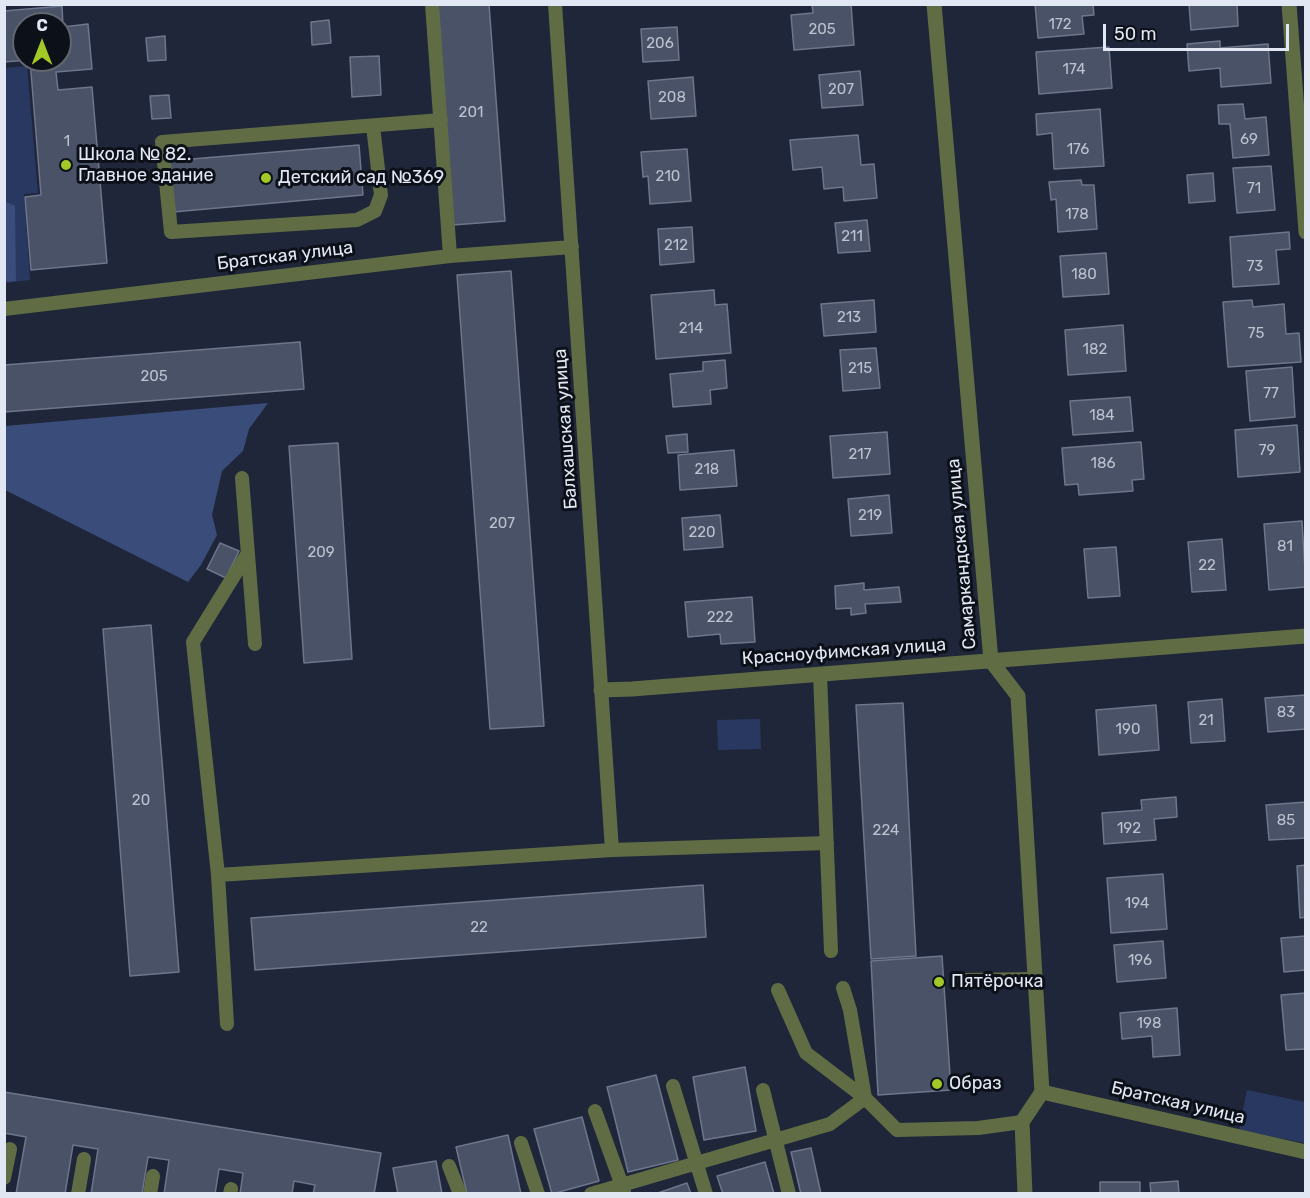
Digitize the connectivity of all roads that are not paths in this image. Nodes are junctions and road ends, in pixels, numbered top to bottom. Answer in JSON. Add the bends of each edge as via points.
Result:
{"nodes":[{"id":1,"x":432,"y":4,"type":"edge"},
{"id":2,"x":555,"y":4,"type":"edge"},
{"id":3,"x":934,"y":4,"type":"edge"},
{"id":4,"x":1289,"y":4,"type":"edge"},
{"id":5,"x":441,"y":120,"type":"junction"},
{"id":6,"x":373,"y":126,"type":"junction"},
{"id":7,"x":1305,"y":232,"type":"edge"},
{"id":8,"x":572,"y":247,"type":"junction"},
{"id":9,"x":450,"y":256,"type":"junction"},
{"id":10,"x":4,"y":309,"type":"edge"},
{"id":11,"x":242,"y":478,"type":"dead end"},
{"id":12,"x":248,"y":553,"type":"junction"},
{"id":13,"x":1305,"y":636,"type":"edge"},
{"id":14,"x":255,"y":644,"type":"dead end"},
{"id":15,"x":991,"y":661,"type":"junction"},
{"id":16,"x":820,"y":674,"type":"junction"},
{"id":17,"x":602,"y":690,"type":"junction"},
{"id":18,"x":827,"y":843,"type":"junction"},
{"id":19,"x":612,"y":850,"type":"junction"},
{"id":20,"x":218,"y":876,"type":"junction"},
{"id":21,"x":831,"y":951,"type":"dead end"},
{"id":22,"x":964,"y":980,"type":"dead end"},
{"id":23,"x":1035,"y":980,"type":"junction"},
{"id":24,"x":843,"y":988,"type":"dead end"},
{"id":25,"x":778,"y":990,"type":"dead end"},
{"id":26,"x":227,"y":1024,"type":"dead end"},
{"id":27,"x":673,"y":1086,"type":"dead end"},
{"id":28,"x":763,"y":1090,"type":"dead end"},
{"id":29,"x":1042,"y":1092,"type":"junction"},
{"id":30,"x":865,"y":1098,"type":"junction"},
{"id":31,"x":595,"y":1111,"type":"dead end"},
{"id":32,"x":1022,"y":1122,"type":"junction"},
{"id":33,"x":776,"y":1140,"type":"junction"},
{"id":34,"x":521,"y":1143,"type":"dead end"},
{"id":35,"x":9,"y":1149,"type":"dead end"},
{"id":36,"x":1305,"y":1152,"type":"edge"},
{"id":37,"x":84,"y":1160,"type":"dead end"},
{"id":38,"x":697,"y":1163,"type":"junction"},
{"id":39,"x":449,"y":1166,"type":"dead end"},
{"id":40,"x":153,"y":1176,"type":"dead end"},
{"id":41,"x":4,"y":1178,"type":"edge"},
{"id":42,"x":623,"y":1189,"type":"edge"},
{"id":43,"x":78,"y":1194,"type":"edge"},
{"id":44,"x":150,"y":1194,"type":"edge"},
{"id":45,"x":459,"y":1194,"type":"edge"},
{"id":46,"x":538,"y":1194,"type":"edge"},
{"id":47,"x":591,"y":1194,"type":"edge"},
{"id":48,"x":706,"y":1194,"type":"edge"},
{"id":49,"x":789,"y":1194,"type":"edge"},
{"id":50,"x":1025,"y":1194,"type":"edge"}],
"edges":[{"from":1,"to":5,"type":"lane"},
{"from":2,"to":8,"type":"lane","name":"Балхашская улица"},
{"from":3,"to":15,"type":"street","name":"Самаркандская улица"},
{"from":4,"to":7,"type":"street"},
{"from":5,"to":6,"type":"lane"},
{"from":5,"to":9,"type":"lane"},
{"from":6,"to":6,"type":"lane","via":[[162,142],[171,232],[357,220],[375,211],[381,195]]},
{"from":8,"to":9,"type":"lane","name":"Братская улица"},
{"from":8,"to":17,"type":"lane","name":"Балхашская улица"},
{"from":9,"to":10,"type":"lane","name":"Братская улица"},
{"from":11,"to":12,"type":"lane"},
{"from":12,"to":14,"type":"lane"},
{"from":12,"to":20,"type":"lane","via":[[193,642]]},
{"from":13,"to":15,"type":"street","name":"Красноуфимская улица"},
{"from":15,"to":16,"type":"street","name":"Красноуфимская улица"},
{"from":15,"to":23,"type":"street","name":"Самаркандская улица","via":[[1018,696]]},
{"from":16,"to":17,"type":"street","name":"Красноуфимская улица"},
{"from":16,"to":18,"type":"lane"},
{"from":17,"to":19,"type":"lane","name":"Балхашская улица"},
{"from":18,"to":19,"type":"lane"},
{"from":18,"to":21,"type":"lane"},
{"from":19,"to":20,"type":"lane"},
{"from":20,"to":26,"type":"lane"},
{"from":22,"to":23,"type":"lane"},
{"from":23,"to":29,"type":"street","name":"Самаркандская улица"},
{"from":24,"to":30,"type":"lane"},
{"from":25,"to":30,"type":"lane","via":[[806,1053]]},
{"from":27,"to":38,"type":"lane"},
{"from":28,"to":33,"type":"lane"},
{"from":29,"to":32,"type":"street"},
{"from":29,"to":36,"type":"street","name":"Братская улица"},
{"from":30,"to":32,"type":"lane","via":[[897,1130],[978,1128]]},
{"from":30,"to":33,"type":"lane","via":[[830,1124]]},
{"from":31,"to":42,"type":"lane"},
{"from":32,"to":50,"type":"street"},
{"from":33,"to":38,"type":"lane"},
{"from":33,"to":49,"type":"lane"},
{"from":34,"to":46,"type":"lane"},
{"from":35,"to":41,"type":"lane"},
{"from":37,"to":43,"type":"lane"},
{"from":38,"to":42,"type":"lane"},
{"from":38,"to":48,"type":"lane"},
{"from":39,"to":45,"type":"lane"},
{"from":40,"to":44,"type":"lane"},
{"from":42,"to":47,"type":"lane"}]}
